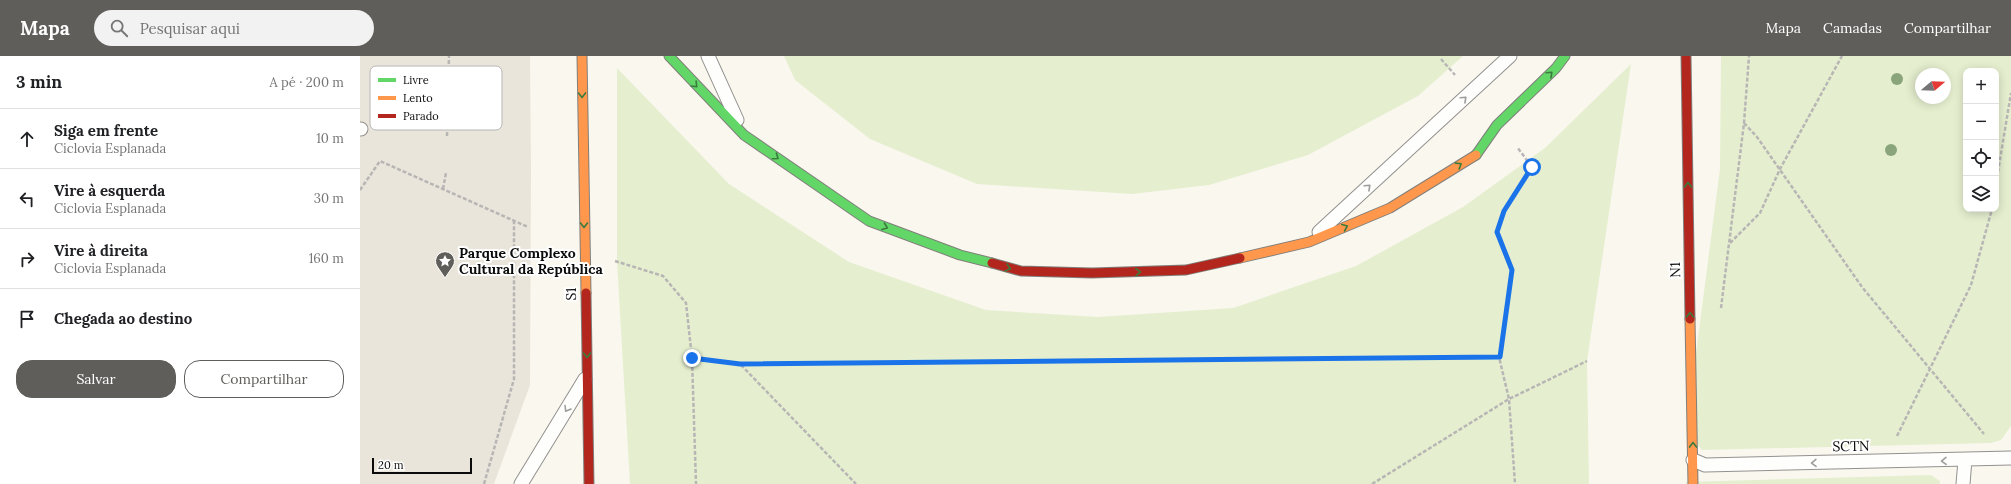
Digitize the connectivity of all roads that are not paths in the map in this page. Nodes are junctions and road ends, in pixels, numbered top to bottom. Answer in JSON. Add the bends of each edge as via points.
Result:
{"nodes":[{"id":1,"x":582,"y":56,"type":"edge"},
{"id":2,"x":669,"y":56,"type":"edge"},
{"id":3,"x":708,"y":56,"type":"edge"},
{"id":4,"x":1510,"y":56,"type":"edge"},
{"id":5,"x":1565,"y":56,"type":"edge"},
{"id":6,"x":1686,"y":56,"type":"edge"},
{"id":7,"x":744,"y":135,"type":"junction"},
{"id":8,"x":1309,"y":242,"type":"junction"},
{"id":9,"x":587,"y":375,"type":"junction"},
{"id":10,"x":2011,"y":458,"type":"edge"},
{"id":11,"x":1693,"y":460,"type":"junction"},
{"id":12,"x":1965,"y":460,"type":"junction"},
{"id":13,"x":521,"y":484,"type":"edge"},
{"id":14,"x":589,"y":484,"type":"edge"},
{"id":15,"x":1693,"y":484,"type":"edge"},
{"id":16,"x":1963,"y":484,"type":"edge"}],
"edges":[{"from":1,"to":9,"type":"highway","name":"S1","one_way":true},
{"from":2,"to":7,"type":"highway","one_way":true},
{"from":3,"to":7,"type":"lane"},
{"from":8,"to":4,"type":"lane","one_way":true},
{"from":8,"to":5,"type":"highway","one_way":true,"via":[[1390,208],[1477,154],[1497,125],[1556,68]]},
{"from":11,"to":6,"type":"highway","name":"N1","one_way":true},
{"from":7,"to":8,"type":"highway","one_way":true,"via":[[869,221],[960,256],[1021,271],[1092,273],[1186,270]]},
{"from":9,"to":13,"type":"lane","one_way":true},
{"from":9,"to":14,"type":"highway","name":"S1"},
{"from":10,"to":12,"type":"lane","name":"SCTN"},
{"from":12,"to":11,"type":"lane","name":"SCTN","one_way":true,"via":[[1705,464]]},
{"from":11,"to":15,"type":"highway","name":"N1"},
{"from":12,"to":16,"type":"lane"}]}
